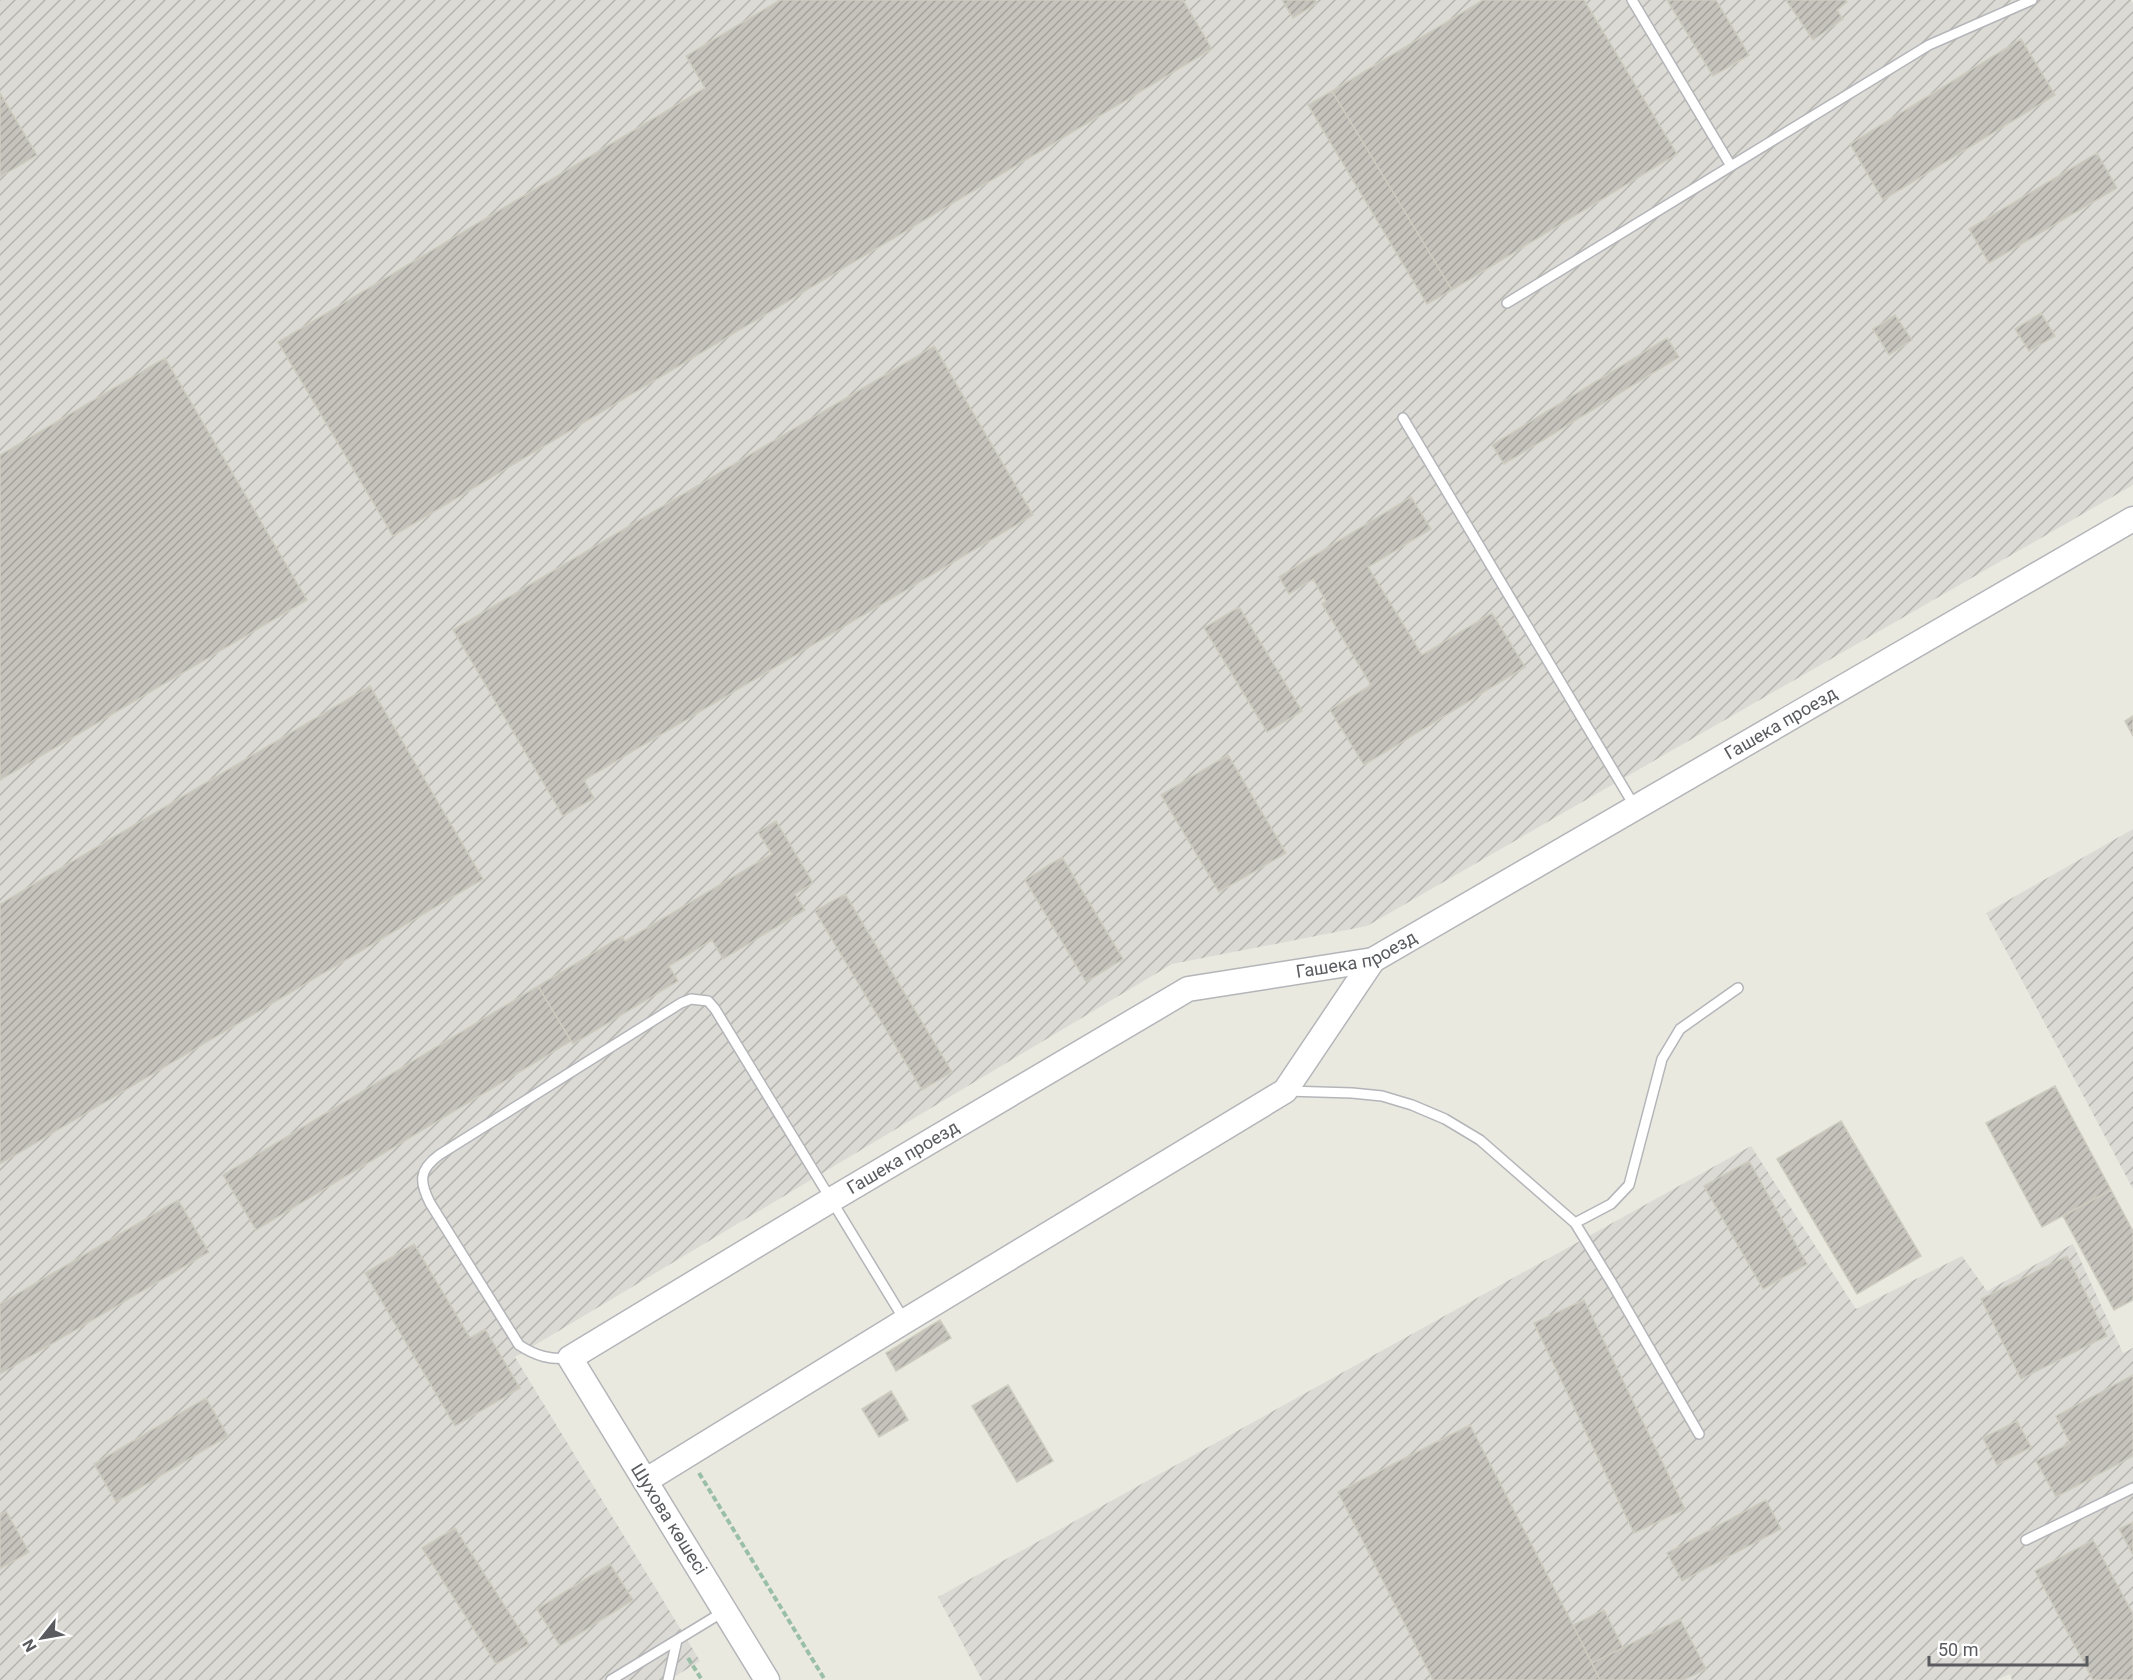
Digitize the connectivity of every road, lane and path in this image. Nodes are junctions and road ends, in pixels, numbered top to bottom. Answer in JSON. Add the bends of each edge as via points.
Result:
{"nodes":[{"id":1,"x":1632,"y":0,"type":"edge"},
{"id":2,"x":2032,"y":0,"type":"edge"},
{"id":3,"x":1731,"y":166,"type":"junction"},
{"id":4,"x":1507,"y":303,"type":"dead end"},
{"id":5,"x":1403,"y":418,"type":"dead end"},
{"id":6,"x":2133,"y":519,"type":"edge"},
{"id":7,"x":1635,"y":807,"type":"junction"},
{"id":8,"x":1373,"y":960,"type":"junction"},
{"id":9,"x":1738,"y":988,"type":"dead end"},
{"id":10,"x":1285,"y":1091,"type":"junction"},
{"id":11,"x":831,"y":1200,"type":"junction"},
{"id":12,"x":1575,"y":1223,"type":"junction"},
{"id":13,"x":905,"y":1321,"type":"junction"},
{"id":14,"x":570,"y":1358,"type":"junction"},
{"id":15,"x":1699,"y":1434,"type":"dead end"},
{"id":16,"x":687,"y":1454,"type":"junction"},
{"id":17,"x":645,"y":1481,"type":"junction"},
{"id":18,"x":2133,"y":1488,"type":"edge"},
{"id":19,"x":2026,"y":1540,"type":"dead end"},
{"id":20,"x":725,"y":1611,"type":"junction"},
{"id":21,"x":677,"y":1640,"type":"junction"},
{"id":22,"x":611,"y":1680,"type":"edge"},
{"id":23,"x":668,"y":1680,"type":"edge"},
{"id":24,"x":767,"y":1680,"type":"edge"},
{"id":25,"x":825,"y":1680,"type":"edge"}],
"edges":[{"from":1,"to":3,"type":"lane"},
{"from":2,"to":3,"type":"lane","via":[[1929,45]]},
{"from":3,"to":4,"type":"lane"},
{"from":5,"to":7,"type":"lane"},
{"from":6,"to":7,"type":"street","name":"Гашека проезд"},
{"from":7,"to":8,"type":"street","name":"Гашека проезд"},
{"from":8,"to":10,"type":"street"},
{"from":8,"to":11,"type":"street","name":"Гашека проезд","via":[[1188,989]]},
{"from":9,"to":12,"type":"lane","via":[[1680,1029],[1662,1059],[1629,1185],[1611,1204]]},
{"from":10,"to":12,"type":"lane","via":[[1382,1096],[1445,1119],[1480,1140]]},
{"from":10,"to":13,"type":"street"},
{"from":11,"to":13,"type":"lane"},
{"from":11,"to":14,"type":"street","name":"Гашека проезд"},
{"from":11,"to":14,"type":"lane","via":[[715,1009],[700,998],[681,1003],[439,1155],[428,1163],[422,1175],[430,1203],[519,1345],[542,1357]]},
{"from":12,"to":15,"type":"lane"},
{"from":13,"to":16,"type":"street"},
{"from":14,"to":17,"type":"street","name":"Шухова көшесі"},
{"from":16,"to":17,"type":"street"},
{"from":16,"to":25,"type":"path"},
{"from":17,"to":20,"type":"street","name":"Шухова көшесі"},
{"from":18,"to":19,"type":"lane"},
{"from":20,"to":21,"type":"lane"},
{"from":20,"to":24,"type":"street","name":"Шухова көшесі"},
{"from":21,"to":22,"type":"lane"},
{"from":21,"to":23,"type":"lane"}]}
